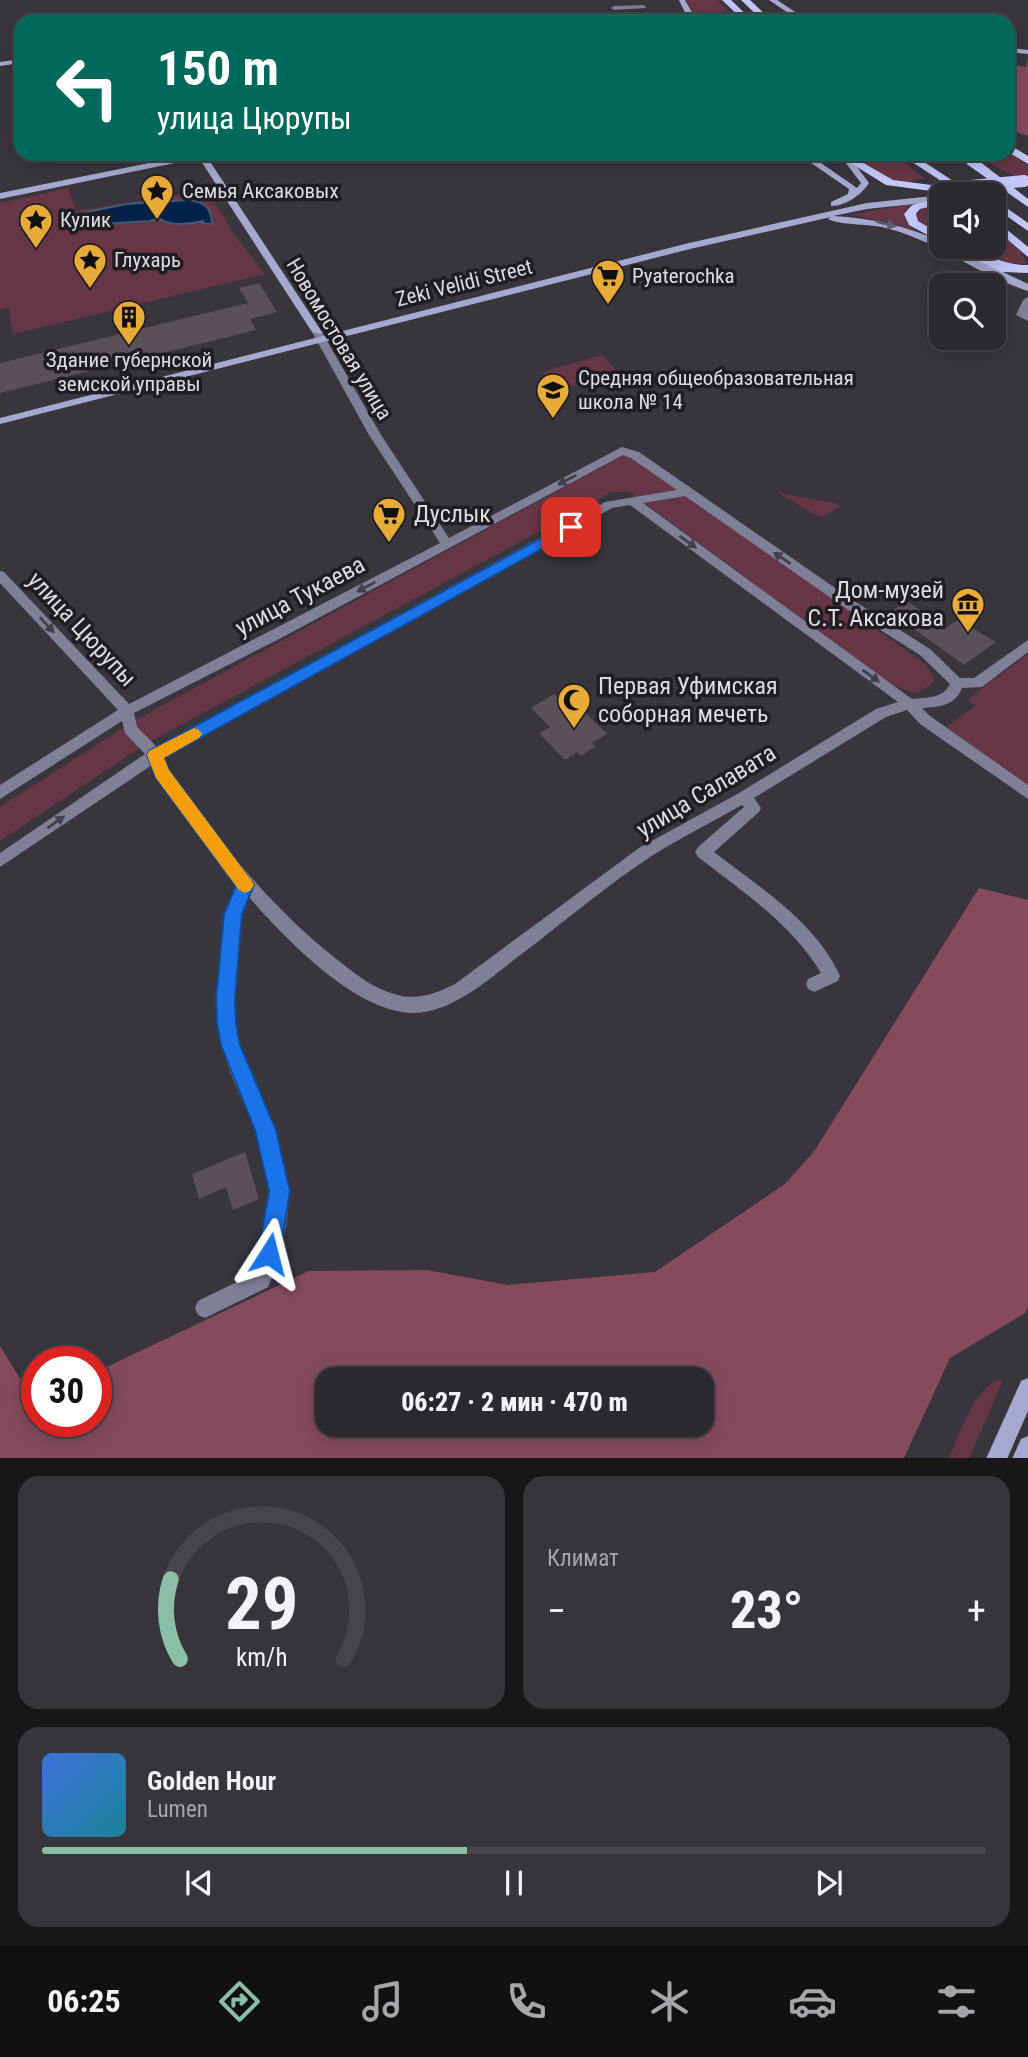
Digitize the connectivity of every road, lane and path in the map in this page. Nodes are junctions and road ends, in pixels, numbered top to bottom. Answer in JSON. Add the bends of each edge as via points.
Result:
{"nodes":[{"id":1,"x":726,"y":0,"type":"edge"},
{"id":2,"x":772,"y":0,"type":"edge"},
{"id":3,"x":645,"y":3,"type":"edge"},
{"id":4,"x":614,"y":8,"type":"dead end"},
{"id":5,"x":626,"y":13,"type":"dead end"},
{"id":6,"x":741,"y":14,"type":"edge"},
{"id":7,"x":794,"y":14,"type":"edge"},
{"id":8,"x":168,"y":161,"type":"edge"},
{"id":9,"x":206,"y":161,"type":"edge"},
{"id":10,"x":813,"y":161,"type":"edge"},
{"id":11,"x":847,"y":161,"type":"edge"},
{"id":12,"x":851,"y":161,"type":"edge"},
{"id":13,"x":916,"y":161,"type":"edge"},
{"id":14,"x":921,"y":161,"type":"edge"},
{"id":15,"x":935,"y":161,"type":"edge"},
{"id":16,"x":972,"y":161,"type":"edge"},
{"id":17,"x":939,"y":176,"type":"junction"},
{"id":18,"x":946,"y":182,"type":"edge"},
{"id":19,"x":949,"y":182,"type":"edge"},
{"id":20,"x":965,"y":182,"type":"edge"},
{"id":21,"x":1027,"y":184,"type":"edge"},
{"id":22,"x":1006,"y":188,"type":"edge"},
{"id":23,"x":921,"y":189,"type":"junction"},
{"id":24,"x":929,"y":193,"type":"edge"},
{"id":25,"x":0,"y":196,"type":"edge"},
{"id":26,"x":852,"y":196,"type":"junction"},
{"id":27,"x":929,"y":199,"type":"edge"},
{"id":28,"x":929,"y":202,"type":"edge"},
{"id":29,"x":834,"y":204,"type":"junction"},
{"id":30,"x":1028,"y":204,"type":"edge"},
{"id":31,"x":1006,"y":211,"type":"edge"},
{"id":32,"x":1006,"y":219,"type":"edge"},
{"id":33,"x":1028,"y":228,"type":"edge"},
{"id":34,"x":770,"y":229,"type":"junction"},
{"id":35,"x":1006,"y":233,"type":"edge"},
{"id":36,"x":929,"y":234,"type":"edge"},
{"id":37,"x":1028,"y":235,"type":"edge"},
{"id":38,"x":1028,"y":253,"type":"edge"},
{"id":39,"x":983,"y":259,"type":"edge"},
{"id":40,"x":1028,"y":269,"type":"edge"},
{"id":41,"x":1028,"y":288,"type":"edge"},
{"id":42,"x":1028,"y":300,"type":"edge"},
{"id":43,"x":1024,"y":316,"type":"edge"},
{"id":44,"x":319,"y":335,"type":"junction"},
{"id":45,"x":0,"y":412,"type":"edge"},
{"id":46,"x":0,"y":421,"type":"edge"},
{"id":47,"x":685,"y":492,"type":"junction"},
{"id":48,"x":632,"y":502,"type":"junction"},
{"id":49,"x":446,"y":543,"type":"junction"},
{"id":50,"x":0,"y":575,"type":"edge"},
{"id":51,"x":1028,"y":645,"type":"edge"},
{"id":52,"x":957,"y":683,"type":"junction"},
{"id":53,"x":910,"y":704,"type":"junction"},
{"id":54,"x":127,"y":711,"type":"junction"},
{"id":55,"x":155,"y":755,"type":"junction"},
{"id":56,"x":0,"y":793,"type":"edge"},
{"id":57,"x":1028,"y":793,"type":"edge"},
{"id":58,"x":744,"y":797,"type":"junction"},
{"id":59,"x":0,"y":861,"type":"edge"},
{"id":60,"x":245,"y":885,"type":"junction"},
{"id":61,"x":814,"y":984,"type":"dead end"},
{"id":62,"x":415,"y":1005,"type":"joint"},
{"id":63,"x":205,"y":1308,"type":"dead end"},
{"id":64,"x":1028,"y":1388,"type":"edge"},
{"id":65,"x":1028,"y":1446,"type":"edge"},
{"id":66,"x":996,"y":1458,"type":"edge"},
{"id":67,"x":1022,"y":1458,"type":"edge"}],
"edges":[{"from":1,"to":6,"type":"main road"},
{"from":2,"to":7,"type":"main road"},
{"from":3,"to":4,"type":"street"},
{"from":3,"to":5,"type":"street","via":[[644,13]]},
{"from":8,"to":25,"type":"main road"},
{"from":9,"to":44,"type":"main road","name":"Новомостовая улица"},
{"from":10,"to":26,"type":"main road","via":[[853,188]]},
{"from":11,"to":26,"type":"main road","via":[[865,183]]},
{"from":12,"to":23,"type":"main road","via":[[880,179]]},
{"from":13,"to":17,"type":"main road"},
{"from":14,"to":17,"type":"main road"},
{"from":15,"to":20,"type":"main road"},
{"from":16,"to":30,"type":"main road"},
{"from":17,"to":18,"type":"main road"},
{"from":17,"to":19,"type":"main road"},
{"from":21,"to":22,"type":"main road"},
{"from":23,"to":24,"type":"main road"},
{"from":23,"to":29,"type":"main road","name":"Zeki Velidi Street"},
{"from":26,"to":29,"type":"main road"},
{"from":27,"to":34,"type":"main road","name":"Zeki Velidi Street","via":[[867,206]]},
{"from":28,"to":36,"type":"main road","via":[[916,207],[911,218]]},
{"from":29,"to":44,"type":"main road","name":"Zeki Velidi Street"},
{"from":31,"to":33,"type":"main road"},
{"from":32,"to":37,"type":"main road"},
{"from":34,"to":41,"type":"main road","one_way":true,"via":[[838,219],[882,223]]},
{"from":34,"to":44,"type":"main road","name":"Zeki Velidi Street"},
{"from":35,"to":38,"type":"main road"},
{"from":39,"to":40,"type":"main road","via":[[1006,269]]},
{"from":42,"to":43,"type":"street"},
{"from":44,"to":45,"type":"main road","name":"Zeki Velidi Street"},
{"from":44,"to":46,"type":"main road","name":"Zeki Velidi Street"},
{"from":44,"to":49,"type":"street","name":"Новомостовая улица","via":[[375,435]]},
{"from":47,"to":48,"type":"street"},
{"from":47,"to":49,"type":"street","name":"улица Тукаева","one_way":true,"via":[[628,452],[613,455]]},
{"from":52,"to":47,"type":"street","one_way":true,"via":[[925,652]]},
{"from":48,"to":53,"type":"street","one_way":true},
{"from":48,"to":55,"type":"street","via":[[609,505]]},
{"from":49,"to":54,"type":"street","name":"улица Тукаева","one_way":true},
{"from":50,"to":54,"type":"street","name":"улица Цюрупы","one_way":true},
{"from":51,"to":52,"type":"street","name":"улица Салавата","via":[[977,683]]},
{"from":52,"to":53,"type":"street","name":"улица Салавата","via":[[942,701]]},
{"from":53,"to":57,"type":"street","via":[[925,720]]},
{"from":53,"to":58,"type":"street","name":"улица Салавата","via":[[881,713],[838,737]]},
{"from":54,"to":55,"type":"street","name":"улица Цюрупы","via":[[130,729]]},
{"from":54,"to":56,"type":"street","name":"улица Тукаева"},
{"from":59,"to":55,"type":"street","one_way":true},
{"from":55,"to":60,"type":"street","name":"улица Цюрупы","via":[[162,773]]},
{"from":58,"to":61,"type":"street","via":[[754,808],[703,852],[781,914],[824,960],[832,975]]},
{"from":58,"to":62,"type":"street","name":"улица Салавата","via":[[643,853],[461,989]]},
{"from":60,"to":62,"type":"street","name":"улица Цюрупы","via":[[300,941],[354,982],[385,999]]},
{"from":60,"to":63,"type":"street","via":[[233,914],[227,1024],[230,1045],[266,1130],[279,1191],[261,1280]]},
{"from":64,"to":66,"type":"main road"},
{"from":65,"to":67,"type":"main road"}]}
